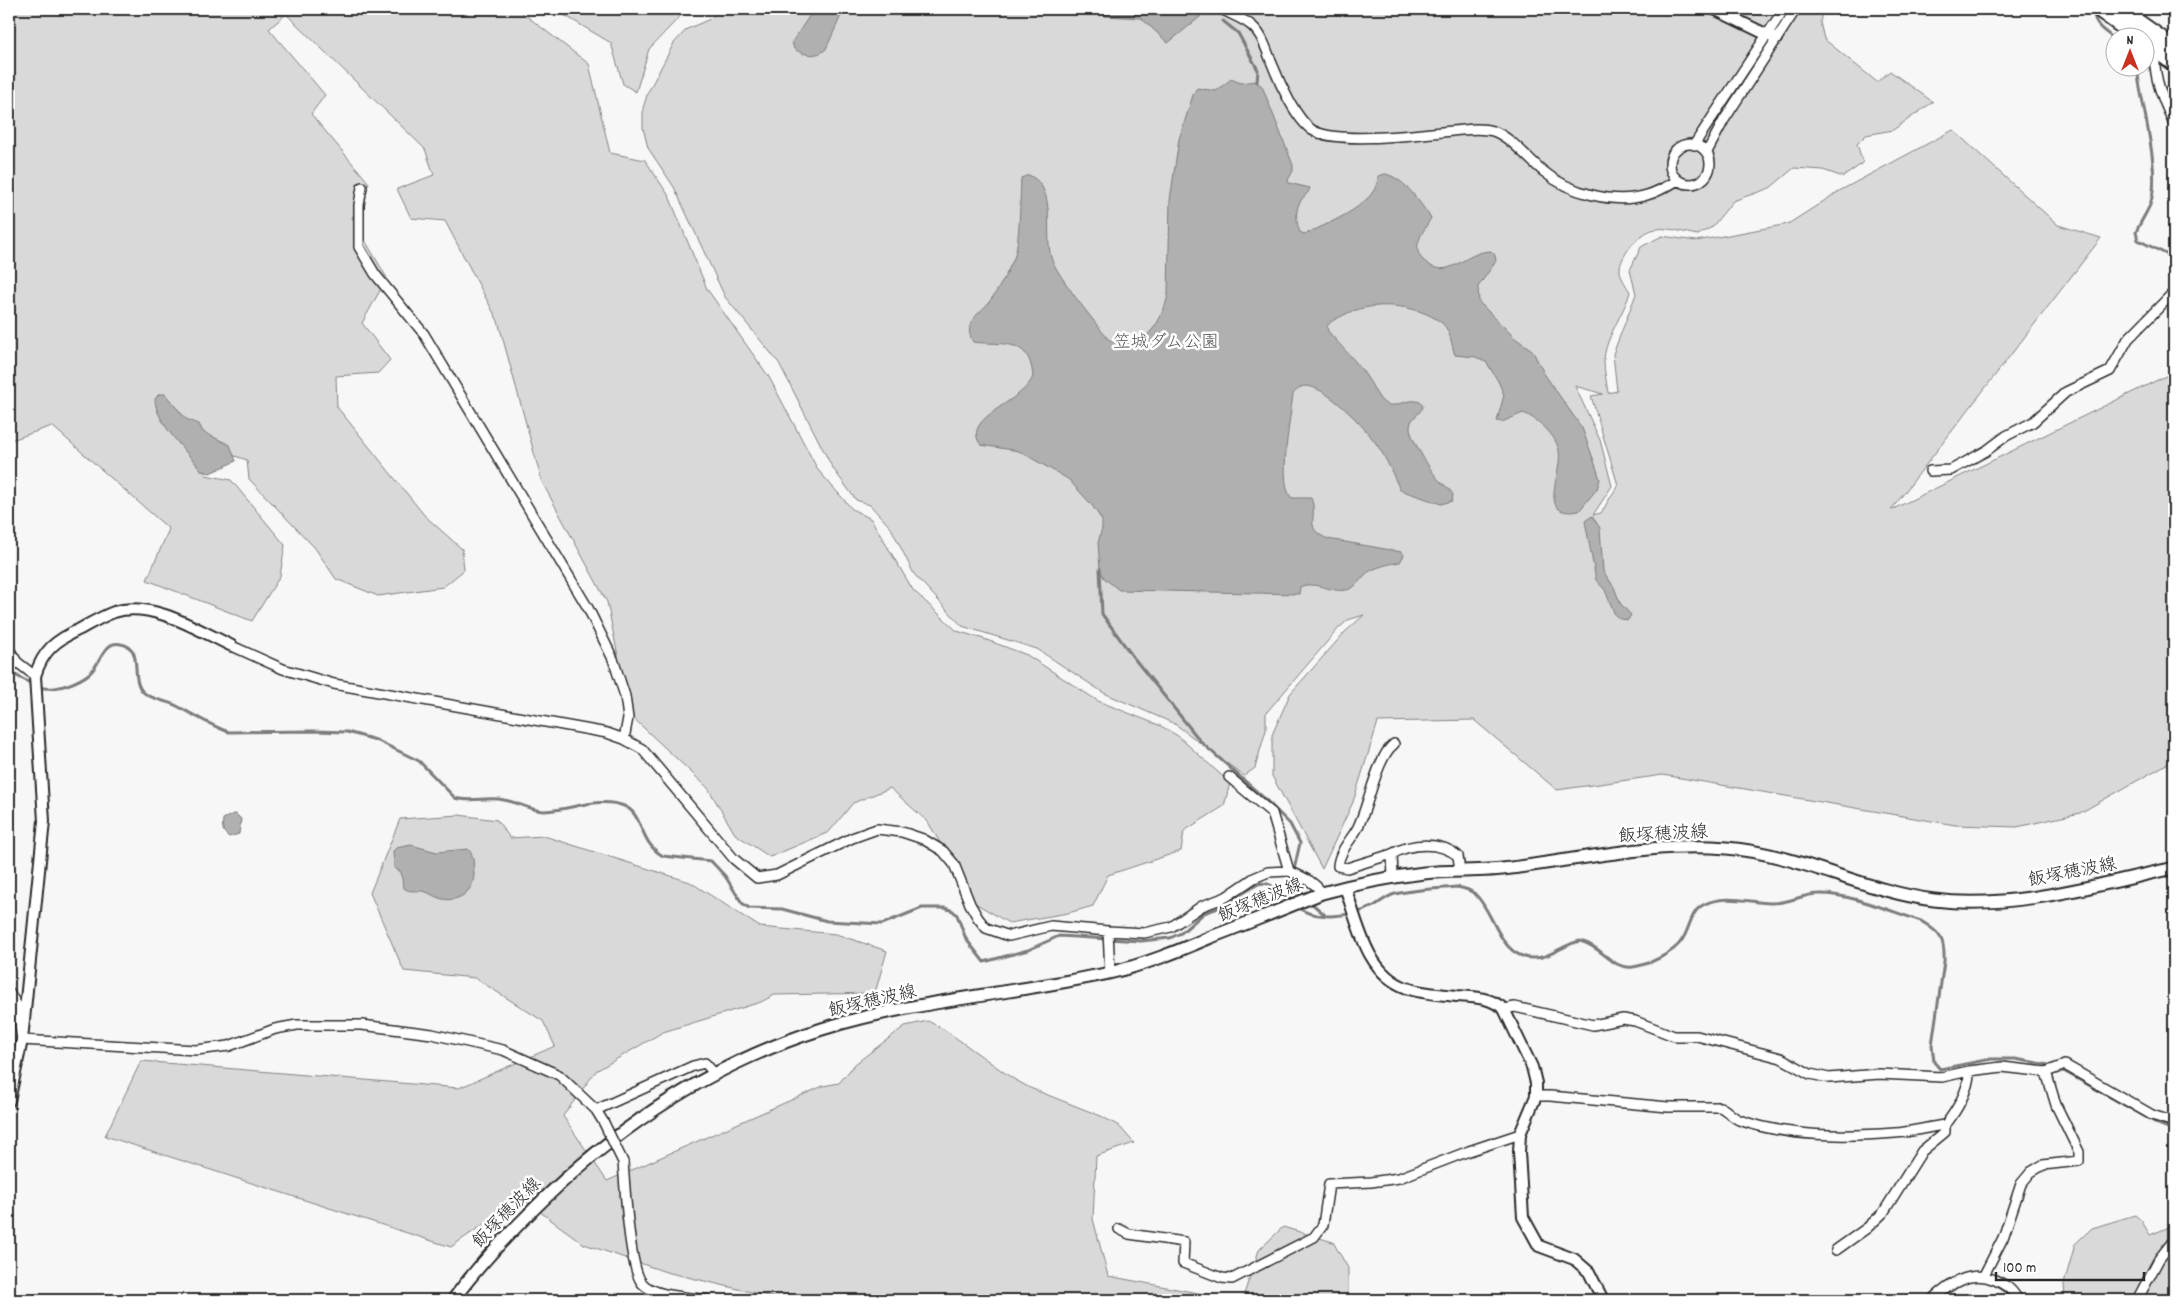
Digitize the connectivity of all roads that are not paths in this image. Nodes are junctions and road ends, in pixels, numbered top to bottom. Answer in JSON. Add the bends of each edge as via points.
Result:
{"nodes":[{"id":1,"x":1222,"y":9,"type":"edge"},
{"id":2,"x":1714,"y":9,"type":"edge"},
{"id":3,"x":1784,"y":9,"type":"edge"},
{"id":4,"x":1796,"y":9,"type":"edge"},
{"id":5,"x":2098,"y":9,"type":"edge"},
{"id":6,"x":2120,"y":9,"type":"edge"},
{"id":7,"x":2124,"y":28,"type":"edge"},
{"id":8,"x":1771,"y":37,"type":"junction"},
{"id":9,"x":2174,"y":47,"type":"edge"},
{"id":10,"x":2156,"y":51,"type":"edge"},
{"id":11,"x":2174,"y":64,"type":"edge"},
{"id":12,"x":2156,"y":72,"type":"edge"},
{"id":13,"x":2174,"y":123,"type":"edge"},
{"id":14,"x":1694,"y":145,"type":"junction"},
{"id":15,"x":1707,"y":152,"type":"junction"},
{"id":16,"x":1678,"y":180,"type":"junction"},
{"id":17,"x":362,"y":187,"type":"dead end"},
{"id":18,"x":2174,"y":292,"type":"edge"},
{"id":19,"x":1930,"y":471,"type":"dead end"},
{"id":20,"x":232,"y":646,"type":"joint"},
{"id":21,"x":9,"y":649,"type":"edge"},
{"id":22,"x":35,"y":676,"type":"junction"},
{"id":23,"x":624,"y":739,"type":"junction"},
{"id":24,"x":1394,"y":744,"type":"dead end"},
{"id":25,"x":1229,"y":776,"type":"dead end"},
{"id":26,"x":1392,"y":854,"type":"junction"},
{"id":27,"x":2174,"y":868,"type":"edge"},
{"id":28,"x":1460,"y":871,"type":"junction"},
{"id":29,"x":1289,"y":872,"type":"junction"},
{"id":30,"x":1393,"y":877,"type":"junction"},
{"id":31,"x":1345,"y":887,"type":"junction"},
{"id":32,"x":1322,"y":893,"type":"junction"},
{"id":33,"x":1108,"y":931,"type":"junction"},
{"id":34,"x":1110,"y":973,"type":"junction"},
{"id":35,"x":9,"y":992,"type":"edge"},
{"id":36,"x":1504,"y":1009,"type":"junction"},
{"id":37,"x":22,"y":1040,"type":"junction"},
{"id":38,"x":1969,"y":1070,"type":"junction"},
{"id":39,"x":2048,"y":1071,"type":"junction"},
{"id":40,"x":715,"y":1074,"type":"junction"},
{"id":41,"x":1536,"y":1096,"type":"junction"},
{"id":42,"x":9,"y":1101,"type":"edge"},
{"id":43,"x":596,"y":1110,"type":"junction"},
{"id":44,"x":2174,"y":1122,"type":"edge"},
{"id":45,"x":1944,"y":1125,"type":"junction"},
{"id":46,"x":1520,"y":1134,"type":"junction"},
{"id":47,"x":1119,"y":1229,"type":"dead end"},
{"id":48,"x":2174,"y":1240,"type":"edge"},
{"id":49,"x":1836,"y":1250,"type":"dead end"},
{"id":50,"x":1984,"y":1275,"type":"junction"},
{"id":51,"x":453,"y":1300,"type":"edge"},
{"id":52,"x":708,"y":1300,"type":"edge"},
{"id":53,"x":1603,"y":1300,"type":"edge"},
{"id":54,"x":1932,"y":1300,"type":"edge"},
{"id":55,"x":2018,"y":1300,"type":"edge"},
{"id":56,"x":2137,"y":1300,"type":"edge"}],
"edges":[{"from":1,"to":16,"type":"street","via":[[1252,26],[1264,42],[1284,90],[1308,126],[1315,131],[1344,137],[1475,129],[1494,132],[1516,146],[1559,183],[1602,196],[1634,198],[1664,189]]},
{"from":2,"to":8,"type":"street"},
{"from":3,"to":8,"type":"street"},
{"from":4,"to":8,"type":"street"},
{"from":5,"to":7,"type":"main road"},
{"from":6,"to":9,"type":"main road"},
{"from":8,"to":14,"type":"street"},
{"from":8,"to":15,"type":"street"},
{"from":10,"to":11,"type":"main road"},
{"from":12,"to":13,"type":"street"},
{"from":14,"to":15,"type":"street"},
{"from":14,"to":16,"type":"street","via":[[1681,146],[1673,154],[1670,165]]},
{"from":15,"to":16,"type":"street","via":[[1711,165],[1707,177],[1690,184]]},
{"from":17,"to":23,"type":"street","via":[[358,205],[360,247],[375,274],[424,334],[588,608],[613,659],[625,696],[628,718]]},
{"from":18,"to":19,"type":"street","via":[[2128,339],[2110,372],[2066,392],[2033,422],[1986,451],[1951,470]]},
{"from":20,"to":22,"type":"street","via":[[160,613],[128,609],[114,612],[70,633],[50,647],[40,659]]},
{"from":20,"to":23,"type":"street","via":[[283,669],[334,684],[607,733]]},
{"from":21,"to":22,"type":"street","via":[[17,662]]},
{"from":22,"to":37,"type":"street","via":[[44,821]]},
{"from":23,"to":33,"type":"street","via":[[642,749],[734,859],[757,878],[777,875],[877,829],[902,832],[923,839],[949,857],[986,928],[1010,936],[1051,926]]},
{"from":24,"to":26,"type":"street","via":[[1387,750],[1358,827],[1338,858],[1338,866],[1347,868]]},
{"from":25,"to":29,"type":"street","via":[[1272,814]]},
{"from":26,"to":28,"type":"street","via":[[1413,845],[1437,847],[1458,856]]},
{"from":26,"to":30,"type":"street"},
{"from":27,"to":28,"type":"main road","name":"飯塚穂波線","via":[[2049,895],[1992,901],[1934,900],[1898,893],[1777,856],[1704,847],[1634,850],[1508,868]]},
{"from":28,"to":30,"type":"main road","name":"飯塚穂波線"},
{"from":29,"to":32,"type":"street","via":[[1306,878]]},
{"from":29,"to":33,"type":"street","via":[[1268,872],[1254,878],[1226,897],[1202,906],[1171,928],[1144,933]]},
{"from":30,"to":31,"type":"main road","name":"飯塚穂波線"},
{"from":31,"to":32,"type":"main road","name":"飯塚穂波線"},
{"from":31,"to":36,"type":"street","via":[[1371,958],[1386,975],[1406,988],[1480,998],[1496,1002]]},
{"from":32,"to":34,"type":"main road","name":"飯塚穂波線","via":[[1175,952]]},
{"from":33,"to":34,"type":"street"},
{"from":34,"to":40,"type":"main road","name":"飯塚穂波線","via":[[929,1005],[822,1029]]},
{"from":35,"to":37,"type":"street","via":[[17,1005]]},
{"from":36,"to":38,"type":"street","via":[[1515,1007],[1593,1025],[1635,1021],[1674,1036],[1697,1036],[1781,1058],[1810,1074],[1829,1078],[1879,1074],[1942,1077]]},
{"from":36,"to":41,"type":"street","via":[[1532,1067]]},
{"from":37,"to":42,"type":"street"},
{"from":37,"to":43,"type":"street","via":[[196,1050],[229,1046],[275,1029],[297,1025],[362,1025],[432,1034],[503,1050],[560,1075]]},
{"from":38,"to":39,"type":"street","via":[[2002,1067]]},
{"from":38,"to":45,"type":"street","via":[[1959,1104]]},
{"from":39,"to":44,"type":"street","via":[[2065,1065],[2152,1114]]},
{"from":39,"to":50,"type":"street","via":[[2056,1104],[2079,1152],[2079,1161],[2043,1165],[2031,1172],[2021,1184],[2003,1238]]},
{"from":40,"to":43,"type":"street","via":[[705,1063],[692,1066]]},
{"from":40,"to":51,"type":"main road","name":"飯塚穂波線","via":[[624,1129],[555,1187],[474,1270]]},
{"from":41,"to":45,"type":"street","via":[[1720,1108],[1737,1119],[1807,1135],[1897,1133]]},
{"from":41,"to":46,"type":"street"},
{"from":43,"to":52,"type":"street","bridge":true,"via":[[623,1162],[632,1245],[642,1283],[657,1292]]},
{"from":45,"to":49,"type":"street","via":[[1945,1132],[1922,1151],[1884,1213]]},
{"from":46,"to":47,"type":"street","via":[[1399,1178],[1329,1184],[1323,1225],[1314,1237],[1232,1279],[1183,1263],[1184,1242],[1129,1234]]},
{"from":46,"to":53,"type":"street","via":[[1518,1152],[1523,1217],[1531,1234],[1539,1246],[1574,1259],[1589,1272]]},
{"from":48,"to":56,"type":"street","via":[[2159,1259]]},
{"from":50,"to":54,"type":"street","via":[[1953,1284]]},
{"from":50,"to":55,"type":"street","via":[[2008,1286]]}]}
